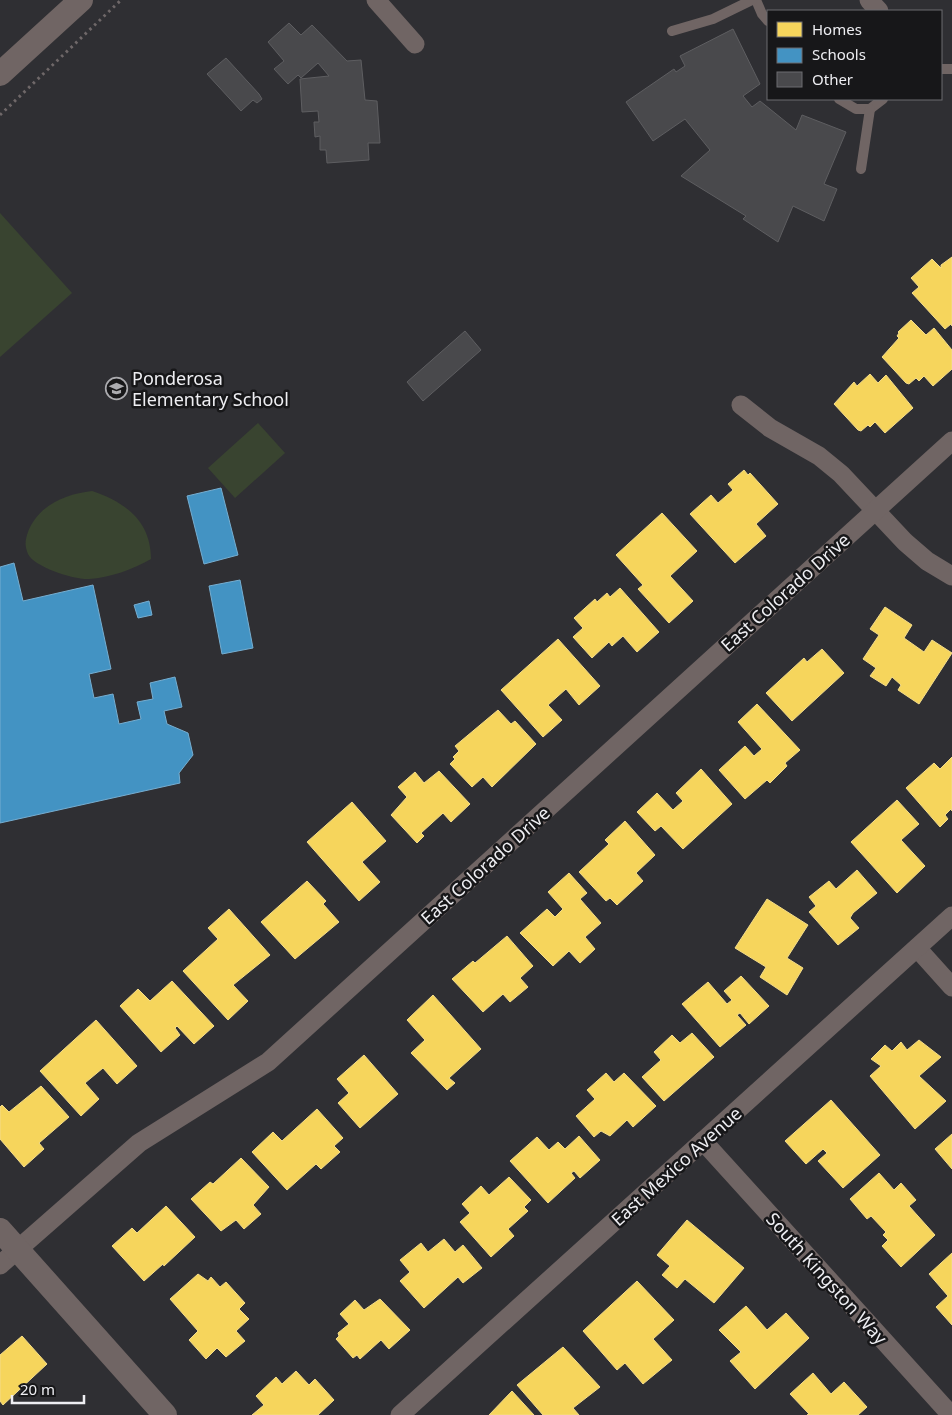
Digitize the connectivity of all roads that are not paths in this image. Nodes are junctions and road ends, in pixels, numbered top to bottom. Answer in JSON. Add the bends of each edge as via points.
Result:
{"nodes":[{"id":1,"x":81,"y":0,"type":"edge"},
{"id":2,"x":376,"y":0,"type":"edge"},
{"id":3,"x":754,"y":0,"type":"edge"},
{"id":4,"x":868,"y":0,"type":"edge"},
{"id":5,"x":878,"y":10,"type":"edge"},
{"id":6,"x":767,"y":20,"type":"edge"},
{"id":7,"x":672,"y":31,"type":"dead end"},
{"id":8,"x":415,"y":44,"type":"dead end"},
{"id":9,"x":0,"y":74,"type":"edge"},
{"id":10,"x":841,"y":100,"type":"edge"},
{"id":11,"x":882,"y":100,"type":"edge"},
{"id":12,"x":870,"y":109,"type":"junction"},
{"id":13,"x":861,"y":169,"type":"dead end"},
{"id":14,"x":741,"y":405,"type":"dead end"},
{"id":15,"x":952,"y":441,"type":"edge"},
{"id":16,"x":876,"y":510,"type":"junction"},
{"id":17,"x":952,"y":576,"type":"edge"},
{"id":18,"x":952,"y":916,"type":"edge"},
{"id":19,"x":917,"y":948,"type":"junction"},
{"id":20,"x":952,"y":987,"type":"edge"},
{"id":21,"x":704,"y":1141,"type":"junction"},
{"id":22,"x":0,"y":1230,"type":"edge"},
{"id":23,"x":8,"y":1257,"type":"edge"},
{"id":24,"x":165,"y":1415,"type":"edge"},
{"id":25,"x":400,"y":1415,"type":"edge"},
{"id":26,"x":951,"y":1415,"type":"edge"}],
"edges":[{"from":1,"to":9,"type":"street"},
{"from":2,"to":8,"type":"street"},
{"from":3,"to":6,"type":"lane"},
{"from":3,"to":7,"type":"lane","via":[[713,19]]},
{"from":4,"to":5,"type":"street"},
{"from":10,"to":12,"type":"lane","via":[[856,108]]},
{"from":11,"to":12,"type":"lane"},
{"from":12,"to":13,"type":"lane"},
{"from":14,"to":16,"type":"street","via":[[770,428],[842,474]]},
{"from":15,"to":16,"type":"street","name":"East Colorado Drive"},
{"from":16,"to":17,"type":"street","via":[[905,542]]},
{"from":16,"to":23,"type":"street","name":"East Colorado Drive","via":[[268,1062],[139,1143]]},
{"from":18,"to":19,"type":"street","name":"East Mexico Avenue"},
{"from":19,"to":20,"type":"street"},
{"from":19,"to":21,"type":"street","name":"East Mexico Avenue"},
{"from":21,"to":25,"type":"street","name":"East Mexico Avenue"},
{"from":21,"to":26,"type":"street","name":"South Kingston Way"},
{"from":22,"to":23,"type":"street"},
{"from":23,"to":24,"type":"street"}]}
